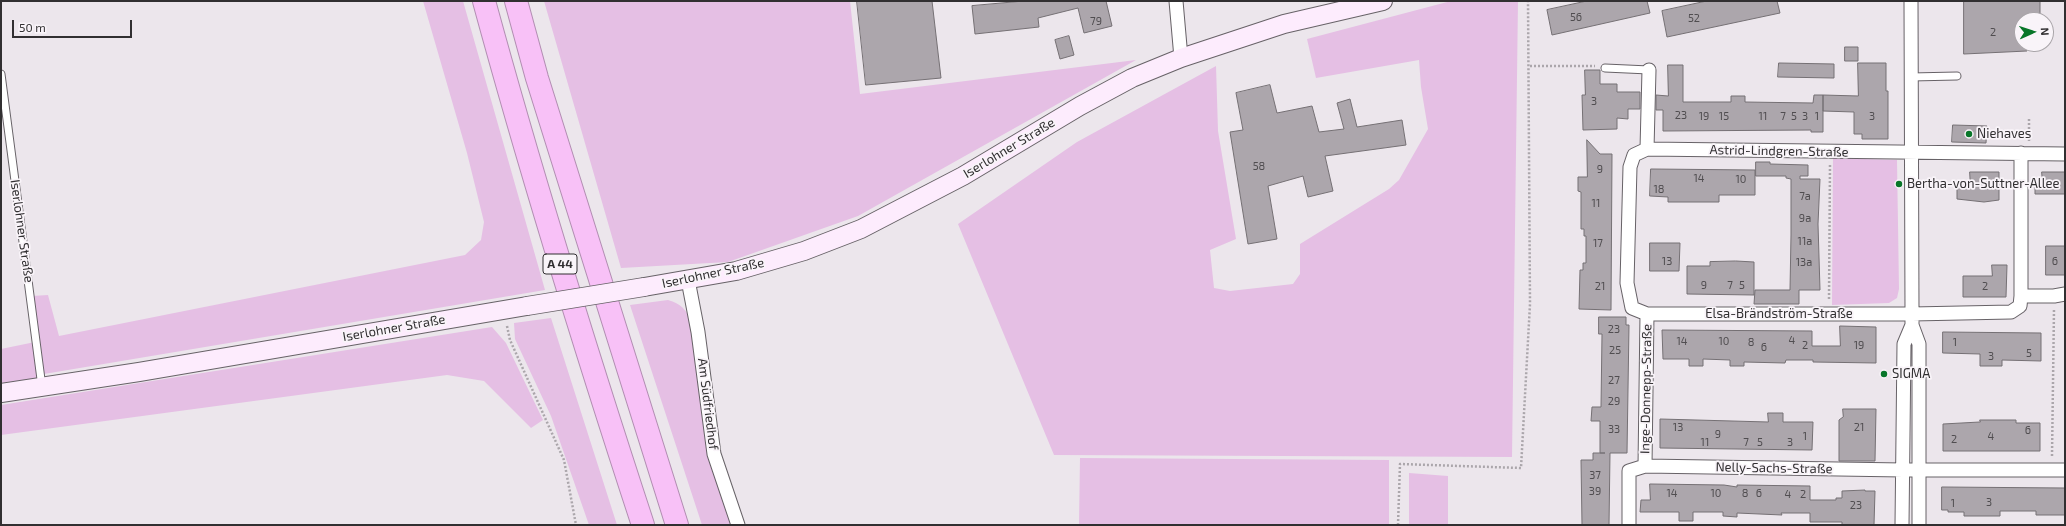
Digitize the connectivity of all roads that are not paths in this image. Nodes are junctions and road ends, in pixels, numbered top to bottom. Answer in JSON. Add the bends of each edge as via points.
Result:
{"nodes":[{"id":1,"x":484,"y":1,"type":"edge"},
{"id":2,"x":516,"y":1,"type":"edge"},
{"id":3,"x":1176,"y":1,"type":"edge"},
{"id":4,"x":1382,"y":1,"type":"edge"},
{"id":5,"x":1912,"y":1,"type":"edge"},
{"id":6,"x":1181,"y":58,"type":"junction"},
{"id":7,"x":1605,"y":68,"type":"road end"},
{"id":8,"x":1649,"y":70,"type":"joint"},
{"id":9,"x":1,"y":74,"type":"edge"},
{"id":10,"x":1957,"y":76,"type":"dead end"},
{"id":11,"x":1911,"y":77,"type":"junction"},
{"id":12,"x":1647,"y":149,"type":"junction"},
{"id":13,"x":1911,"y":152,"type":"junction"},
{"id":14,"x":2021,"y":153,"type":"junction"},
{"id":15,"x":2065,"y":154,"type":"edge"},
{"id":16,"x":688,"y":280,"type":"junction"},
{"id":17,"x":2059,"y":295,"type":"edge"},
{"id":18,"x":2020,"y":296,"type":"junction"},
{"id":19,"x":1647,"y":314,"type":"junction"},
{"id":20,"x":1912,"y":320,"type":"junction"},
{"id":21,"x":42,"y":387,"type":"junction"},
{"id":22,"x":1,"y":393,"type":"edge"},
{"id":23,"x":1645,"y":466,"type":"junction"},
{"id":24,"x":1903,"y":470,"type":"junction"},
{"id":25,"x":1920,"y":470,"type":"junction"},
{"id":26,"x":2058,"y":470,"type":"edge"},
{"id":27,"x":643,"y":525,"type":"edge"},
{"id":28,"x":677,"y":525,"type":"edge"},
{"id":29,"x":738,"y":525,"type":"edge"},
{"id":30,"x":1629,"y":525,"type":"edge"},
{"id":31,"x":1902,"y":525,"type":"edge"},
{"id":32,"x":1919,"y":525,"type":"edge"}],
"edges":[{"from":1,"to":27,"type":"highway","number":"A 44","via":[[512,105],[581,334]]},
{"from":2,"to":28,"type":"highway","number":"A 44","via":[[537,78]]},
{"from":3,"to":6,"type":"street"},
{"from":4,"to":6,"type":"main road","name":"Iserlohner Straße","via":[[1284,24]]},
{"from":5,"to":11,"type":"street"},
{"from":6,"to":16,"type":"main road","name":"Iserlohner Straße","via":[[1132,78],[963,176],[861,229],[758,265]]},
{"from":7,"to":8,"type":"lane"},
{"from":8,"to":12,"type":"street"},
{"from":9,"to":21,"type":"lane","name":"Iserlohner Straße"},
{"from":10,"to":11,"type":"lane"},
{"from":11,"to":13,"type":"street"},
{"from":12,"to":13,"type":"street","name":"Astrid-Lindgren-Straße"},
{"from":12,"to":19,"type":"street","name":"Inge-Donnepp-Straße","via":[[1634,155],[1630,167],[1627,283],[1632,308]]},
{"from":13,"to":14,"type":"street","name":"Astrid-Lindgren-Straße"},
{"from":13,"to":20,"type":"street"},
{"from":14,"to":15,"type":"street","name":"Astrid-Lindgren-Straße"},
{"from":14,"to":18,"type":"street"},
{"from":16,"to":21,"type":"main road","name":"Iserlohner Straße","bridge":true},
{"from":16,"to":29,"type":"street","name":"Am Südfriedhof","via":[[698,332],[714,454]]},
{"from":17,"to":18,"type":"street"},
{"from":18,"to":20,"type":"street","name":"Elsa-Brändström-Straße","via":[[2020,306],[2011,312]]},
{"from":19,"to":20,"type":"street","name":"Elsa-Brändström-Straße","via":[[1829,313]]},
{"from":19,"to":23,"type":"street","name":"Inge-Donnepp-Straße"},
{"from":20,"to":24,"type":"street","via":[[1904,344]]},
{"from":20,"to":25,"type":"street","via":[[1919,344]]},
{"from":21,"to":22,"type":"main road","name":"Iserlohner Straße"},
{"from":23,"to":24,"type":"street","name":"Nelly-Sachs-Straße"},
{"from":23,"to":30,"type":"street","name":"Inge-Donnepp-Straße","via":[[1629,471]]},
{"from":24,"to":25,"type":"street"},
{"from":24,"to":31,"type":"street"},
{"from":25,"to":26,"type":"street"},
{"from":25,"to":32,"type":"street"}]}
